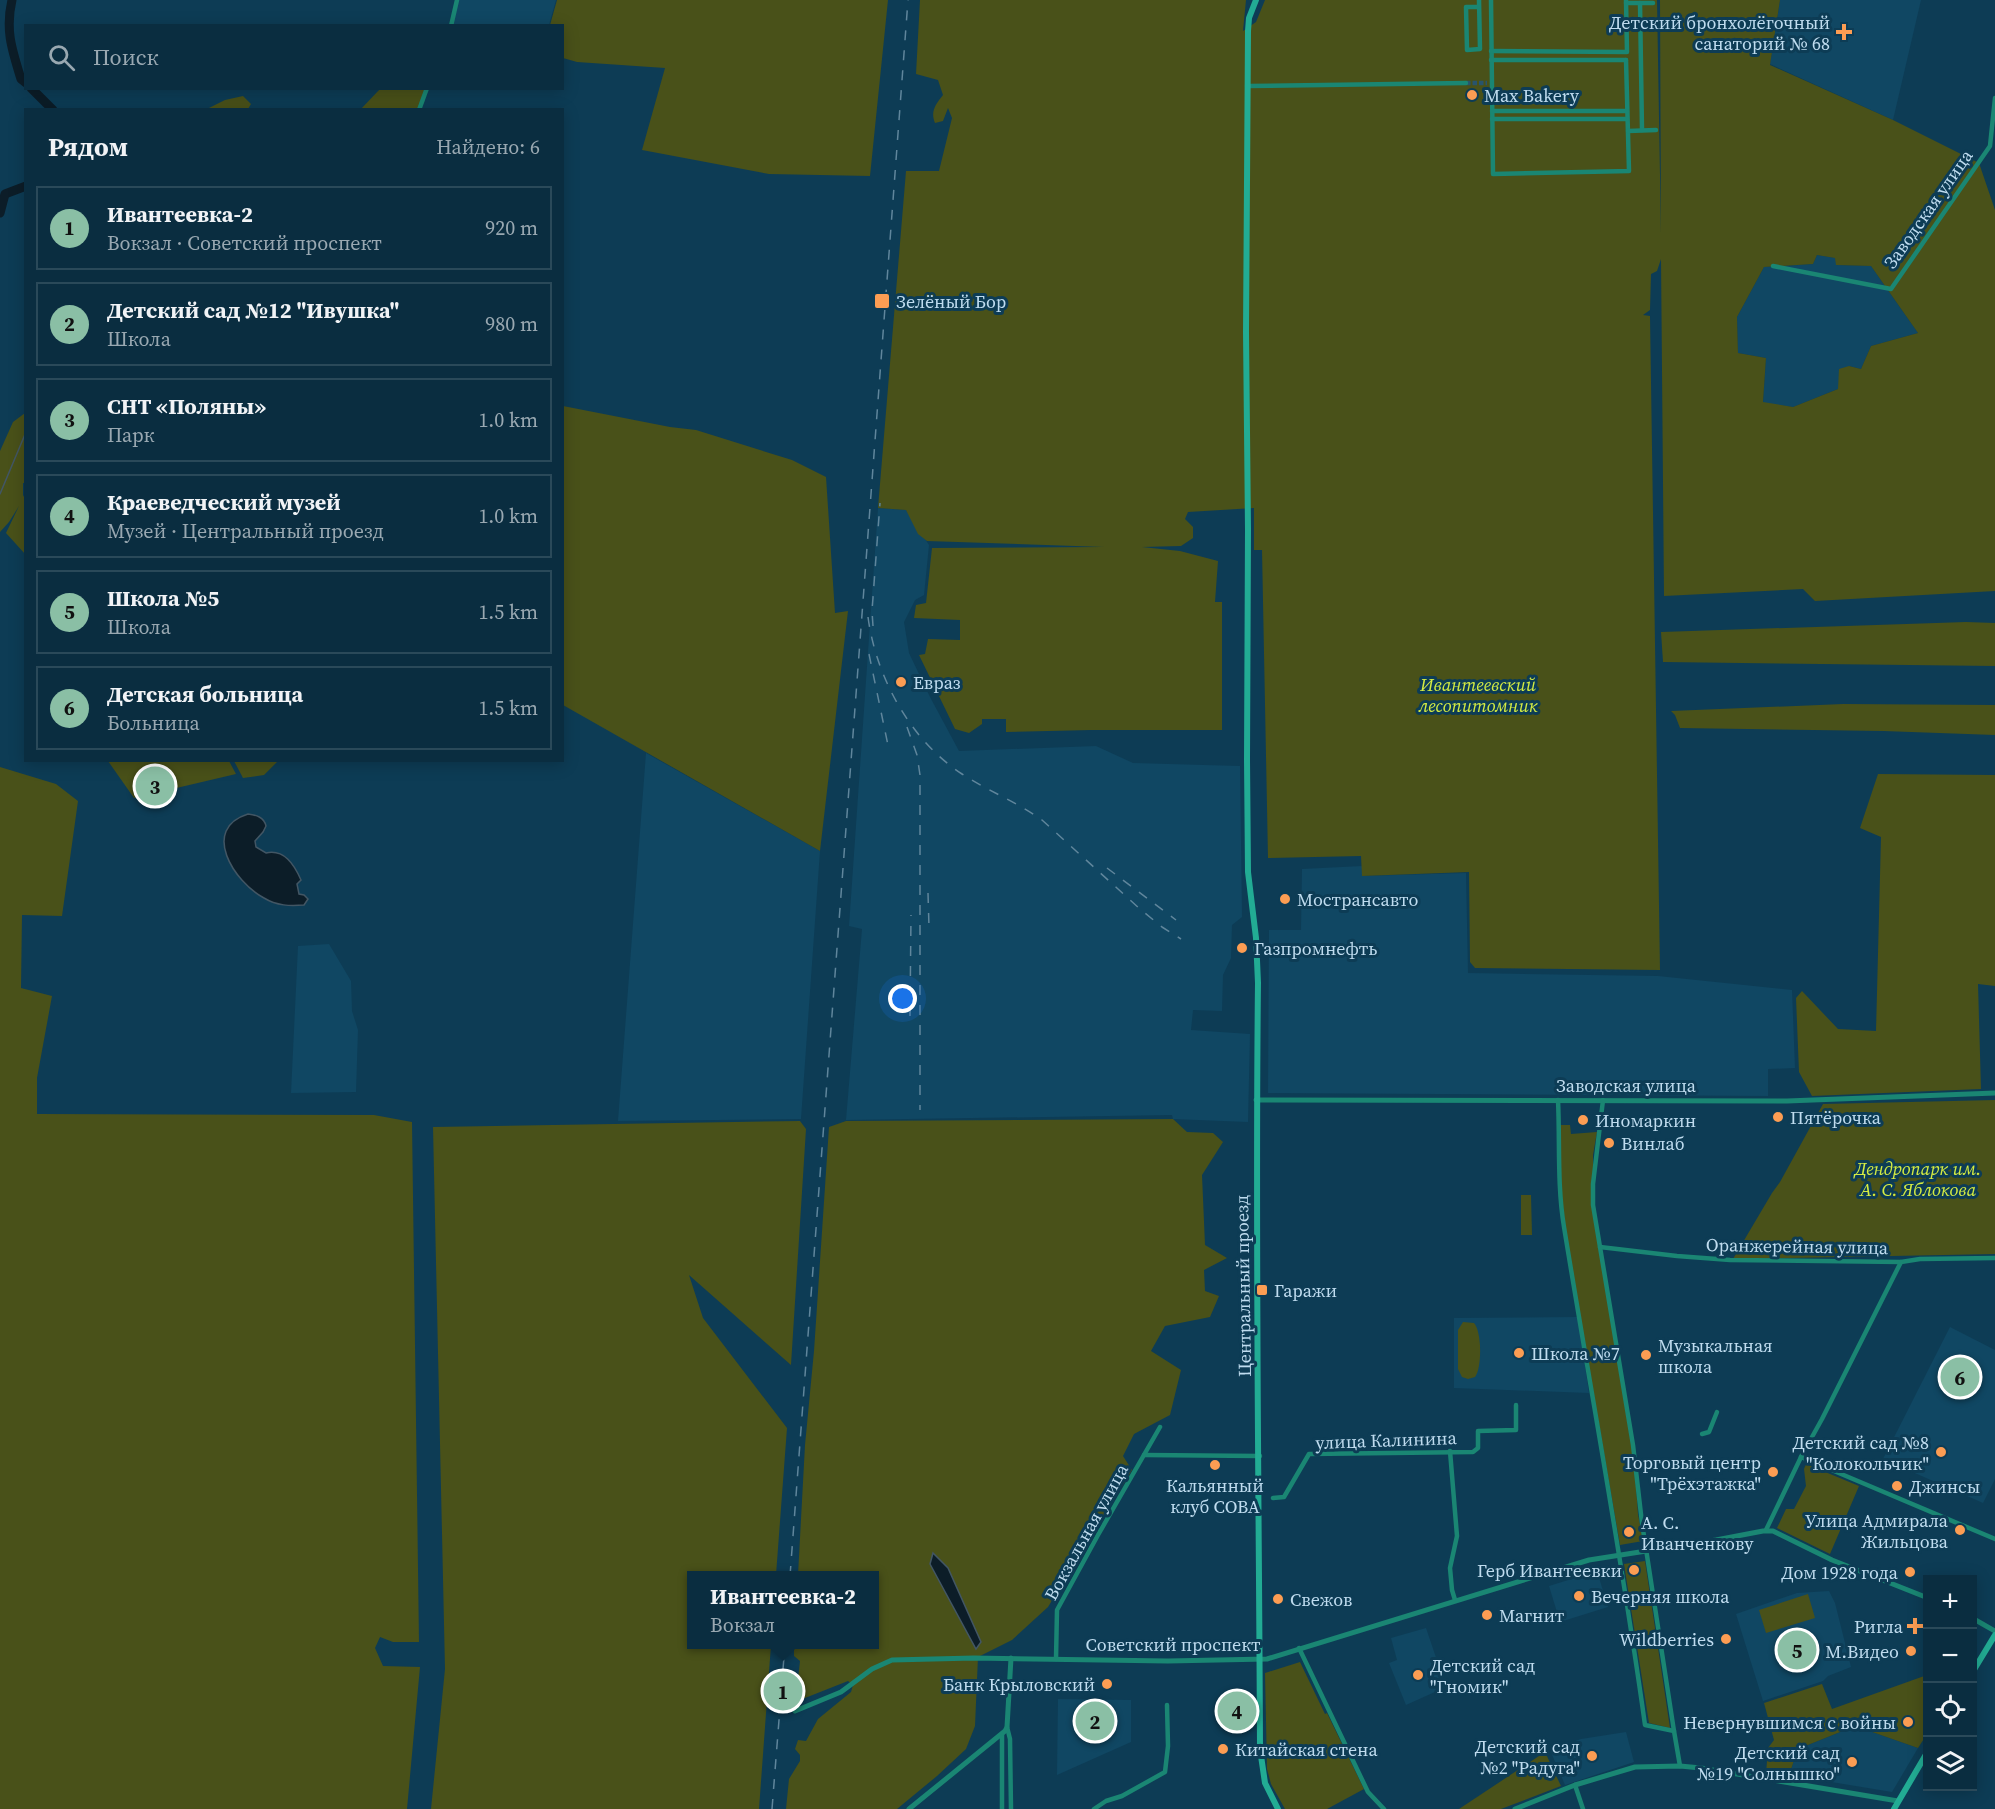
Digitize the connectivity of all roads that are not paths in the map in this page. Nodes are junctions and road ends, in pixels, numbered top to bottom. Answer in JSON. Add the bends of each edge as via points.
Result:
{"nodes":[{"id":1,"x":458,"y":0,"type":"edge"},
{"id":2,"x":1479,"y":0,"type":"edge"},
{"id":3,"x":1491,"y":0,"type":"edge"},
{"id":4,"x":1254,"y":1,"type":"edge"},
{"id":5,"x":1626,"y":2,"type":"edge"},
{"id":6,"x":1640,"y":3,"type":"junction"},
{"id":7,"x":1653,"y":3,"type":"dead end"},
{"id":8,"x":1479,"y":7,"type":"junction"},
{"id":9,"x":452,"y":24,"type":"edge"},
{"id":10,"x":1491,"y":51,"type":"junction"},
{"id":11,"x":1627,"y":52,"type":"junction"},
{"id":12,"x":1491,"y":60,"type":"junction"},
{"id":13,"x":1626,"y":60,"type":"junction"},
{"id":14,"x":1466,"y":83,"type":"tunnel mouth"},
{"id":15,"x":1247,"y":86,"type":"junction"},
{"id":16,"x":426,"y":90,"type":"edge"},
{"id":17,"x":1995,"y":98,"type":"edge"},
{"id":18,"x":420,"y":108,"type":"edge"},
{"id":19,"x":1492,"y":111,"type":"junction"},
{"id":20,"x":1627,"y":111,"type":"junction"},
{"id":21,"x":1492,"y":119,"type":"junction"},
{"id":22,"x":1628,"y":119,"type":"junction"},
{"id":23,"x":1642,"y":130,"type":"junction"},
{"id":24,"x":1656,"y":130,"type":"dead end"},
{"id":25,"x":1628,"y":131,"type":"junction"},
{"id":26,"x":1773,"y":266,"type":"dead end"},
{"id":27,"x":1995,"y":1092,"type":"edge"},
{"id":28,"x":1558,"y":1100,"type":"junction"},
{"id":29,"x":1603,"y":1100,"type":"junction"},
{"id":30,"x":1256,"y":1101,"type":"junction"},
{"id":31,"x":1600,"y":1246,"type":"junction"},
{"id":32,"x":1995,"y":1258,"type":"edge"},
{"id":33,"x":1901,"y":1262,"type":"junction"},
{"id":34,"x":1516,"y":1405,"type":"dead end"},
{"id":35,"x":1717,"y":1412,"type":"dead end"},
{"id":36,"x":1161,"y":1427,"type":"dead end"},
{"id":37,"x":1702,"y":1434,"type":"dead end"},
{"id":38,"x":1450,"y":1451,"type":"junction"},
{"id":39,"x":1144,"y":1455,"type":"junction"},
{"id":40,"x":1260,"y":1456,"type":"junction"},
{"id":41,"x":1801,"y":1457,"type":"junction"},
{"id":42,"x":1273,"y":1498,"type":"dead end"},
{"id":43,"x":1766,"y":1530,"type":"junction"},
{"id":44,"x":1995,"y":1539,"type":"edge"},
{"id":45,"x":1647,"y":1550,"type":"junction"},
{"id":46,"x":1619,"y":1555,"type":"junction"},
{"id":47,"x":1923,"y":1596,"type":"edge"},
{"id":48,"x":1455,"y":1600,"type":"junction"},
{"id":49,"x":1977,"y":1621,"type":"edge"},
{"id":50,"x":1995,"y":1633,"type":"edge"},
{"id":51,"x":1299,"y":1648,"type":"junction"},
{"id":52,"x":1011,"y":1658,"type":"junction"},
{"id":53,"x":1056,"y":1659,"type":"junction"},
{"id":54,"x":1260,"y":1660,"type":"junction"},
{"id":55,"x":1977,"y":1664,"type":"edge"},
{"id":56,"x":1167,"y":1705,"type":"dead end"},
{"id":57,"x":795,"y":1711,"type":"dead end"},
{"id":58,"x":1007,"y":1727,"type":"junction"},
{"id":59,"x":1674,"y":1731,"type":"junction"},
{"id":60,"x":1002,"y":1735,"type":"junction"},
{"id":61,"x":1923,"y":1759,"type":"edge"},
{"id":62,"x":1680,"y":1766,"type":"junction"},
{"id":63,"x":1575,"y":1785,"type":"junction"},
{"id":64,"x":1898,"y":1801,"type":"junction"},
{"id":65,"x":909,"y":1809,"type":"edge"},
{"id":66,"x":1002,"y":1809,"type":"edge"},
{"id":67,"x":1011,"y":1809,"type":"edge"},
{"id":68,"x":1094,"y":1809,"type":"edge"},
{"id":69,"x":1278,"y":1809,"type":"edge"},
{"id":70,"x":1384,"y":1809,"type":"edge"},
{"id":71,"x":1515,"y":1809,"type":"edge"},
{"id":72,"x":1583,"y":1809,"type":"edge"},
{"id":73,"x":1894,"y":1809,"type":"edge"}],
"edges":[{"from":1,"to":9,"type":"street"},
{"from":2,"to":8,"type":"street"},
{"from":3,"to":10,"type":"street"},
{"from":4,"to":15,"type":"main road","name":"Центральный проезд","via":[[1249,18]]},
{"from":5,"to":6,"type":"street"},
{"from":5,"to":11,"type":"street"},
{"from":6,"to":7,"type":"street"},
{"from":6,"to":23,"type":"street"},
{"from":8,"to":8,"type":"street","via":[[1466,7],[1467,50],[1480,49]]},
{"from":10,"to":11,"type":"street"},
{"from":10,"to":12,"type":"street"},
{"from":11,"to":13,"type":"street"},
{"from":12,"to":13,"type":"street"},
{"from":12,"to":19,"type":"street"},
{"from":13,"to":20,"type":"street"},
{"from":14,"to":15,"type":"street"},
{"from":15,"to":30,"type":"main road","name":"Центральный проезд","via":[[1248,872],[1258,969]]},
{"from":16,"to":18,"type":"street"},
{"from":17,"to":26,"type":"street","name":"Заводская улица","via":[[1990,146],[1891,289]]},
{"from":19,"to":20,"type":"street"},
{"from":19,"to":21,"type":"street"},
{"from":20,"to":22,"type":"street"},
{"from":21,"to":22,"type":"street"},
{"from":21,"to":25,"type":"street","via":[[1493,174],[1629,171]]},
{"from":22,"to":25,"type":"street"},
{"from":23,"to":24,"type":"street"},
{"from":23,"to":25,"type":"street"},
{"from":27,"to":29,"type":"street","name":"Заводская улица","via":[[1787,1101]]},
{"from":28,"to":29,"type":"street","name":"Заводская улица"},
{"from":28,"to":30,"type":"street","name":"Заводская улица"},
{"from":28,"to":46,"type":"street","via":[[1564,1228]]},
{"from":29,"to":31,"type":"street","via":[[1593,1184]]},
{"from":30,"to":40,"type":"main road","name":"Центральный проезд"},
{"from":31,"to":33,"type":"street","name":"Оранжерейная улица","via":[[1730,1260]]},
{"from":31,"to":45,"type":"street","via":[[1634,1445]]},
{"from":32,"to":33,"type":"street","name":"Оранжерейная улица"},
{"from":33,"to":41,"type":"street"},
{"from":34,"to":38,"type":"street","name":"улица Калинина","via":[[1516,1430],[1478,1431],[1478,1448],[1473,1452]]},
{"from":35,"to":37,"type":"street","via":[[1708,1432]]},
{"from":36,"to":39,"type":"street","name":"Вокзальная улица"},
{"from":38,"to":42,"type":"street","name":"улица Калинина","via":[[1309,1454],[1284,1497]]},
{"from":38,"to":48,"type":"street","via":[[1457,1536],[1450,1568]]},
{"from":39,"to":40,"type":"street"},
{"from":39,"to":53,"type":"street","name":"Вокзальная улица","via":[[1057,1610]]},
{"from":40,"to":54,"type":"main road","name":"Центральный проезд"},
{"from":41,"to":43,"type":"street"},
{"from":41,"to":44,"type":"street"},
{"from":43,"to":45,"type":"street","name":"Советский проспект"},
{"from":43,"to":47,"type":"street"},
{"from":45,"to":46,"type":"street","name":"Советский проспект"},
{"from":45,"to":59,"type":"street"},
{"from":46,"to":48,"type":"street","name":"Советский проспект","via":[[1583,1561]]},
{"from":46,"to":59,"type":"street","via":[[1645,1725]]},
{"from":48,"to":51,"type":"street","name":"Советский проспект"},
{"from":49,"to":50,"type":"street"},
{"from":50,"to":55,"type":"main road"},
{"from":51,"to":54,"type":"street","name":"Советский проспект"},
{"from":51,"to":70,"type":"street","via":[[1366,1788]]},
{"from":52,"to":53,"type":"street","name":"Советский проспект"},
{"from":52,"to":57,"type":"street","name":"Советский проспект","via":[[892,1660],[872,1669],[841,1692]]},
{"from":52,"to":58,"type":"street"},
{"from":53,"to":54,"type":"street","name":"Советский проспект"},
{"from":54,"to":69,"type":"main road","name":"Центральный проезд","via":[[1262,1771]]},
{"from":56,"to":68,"type":"street","via":[[1165,1772]]},
{"from":58,"to":60,"type":"street"},
{"from":58,"to":67,"type":"street"},
{"from":59,"to":62,"type":"street"},
{"from":60,"to":65,"type":"street"},
{"from":60,"to":66,"type":"street"},
{"from":61,"to":64,"type":"main road"},
{"from":62,"to":63,"type":"street","via":[[1635,1767]]},
{"from":62,"to":64,"type":"street"},
{"from":63,"to":71,"type":"street"},
{"from":63,"to":72,"type":"street"},
{"from":64,"to":73,"type":"main road"}]}
